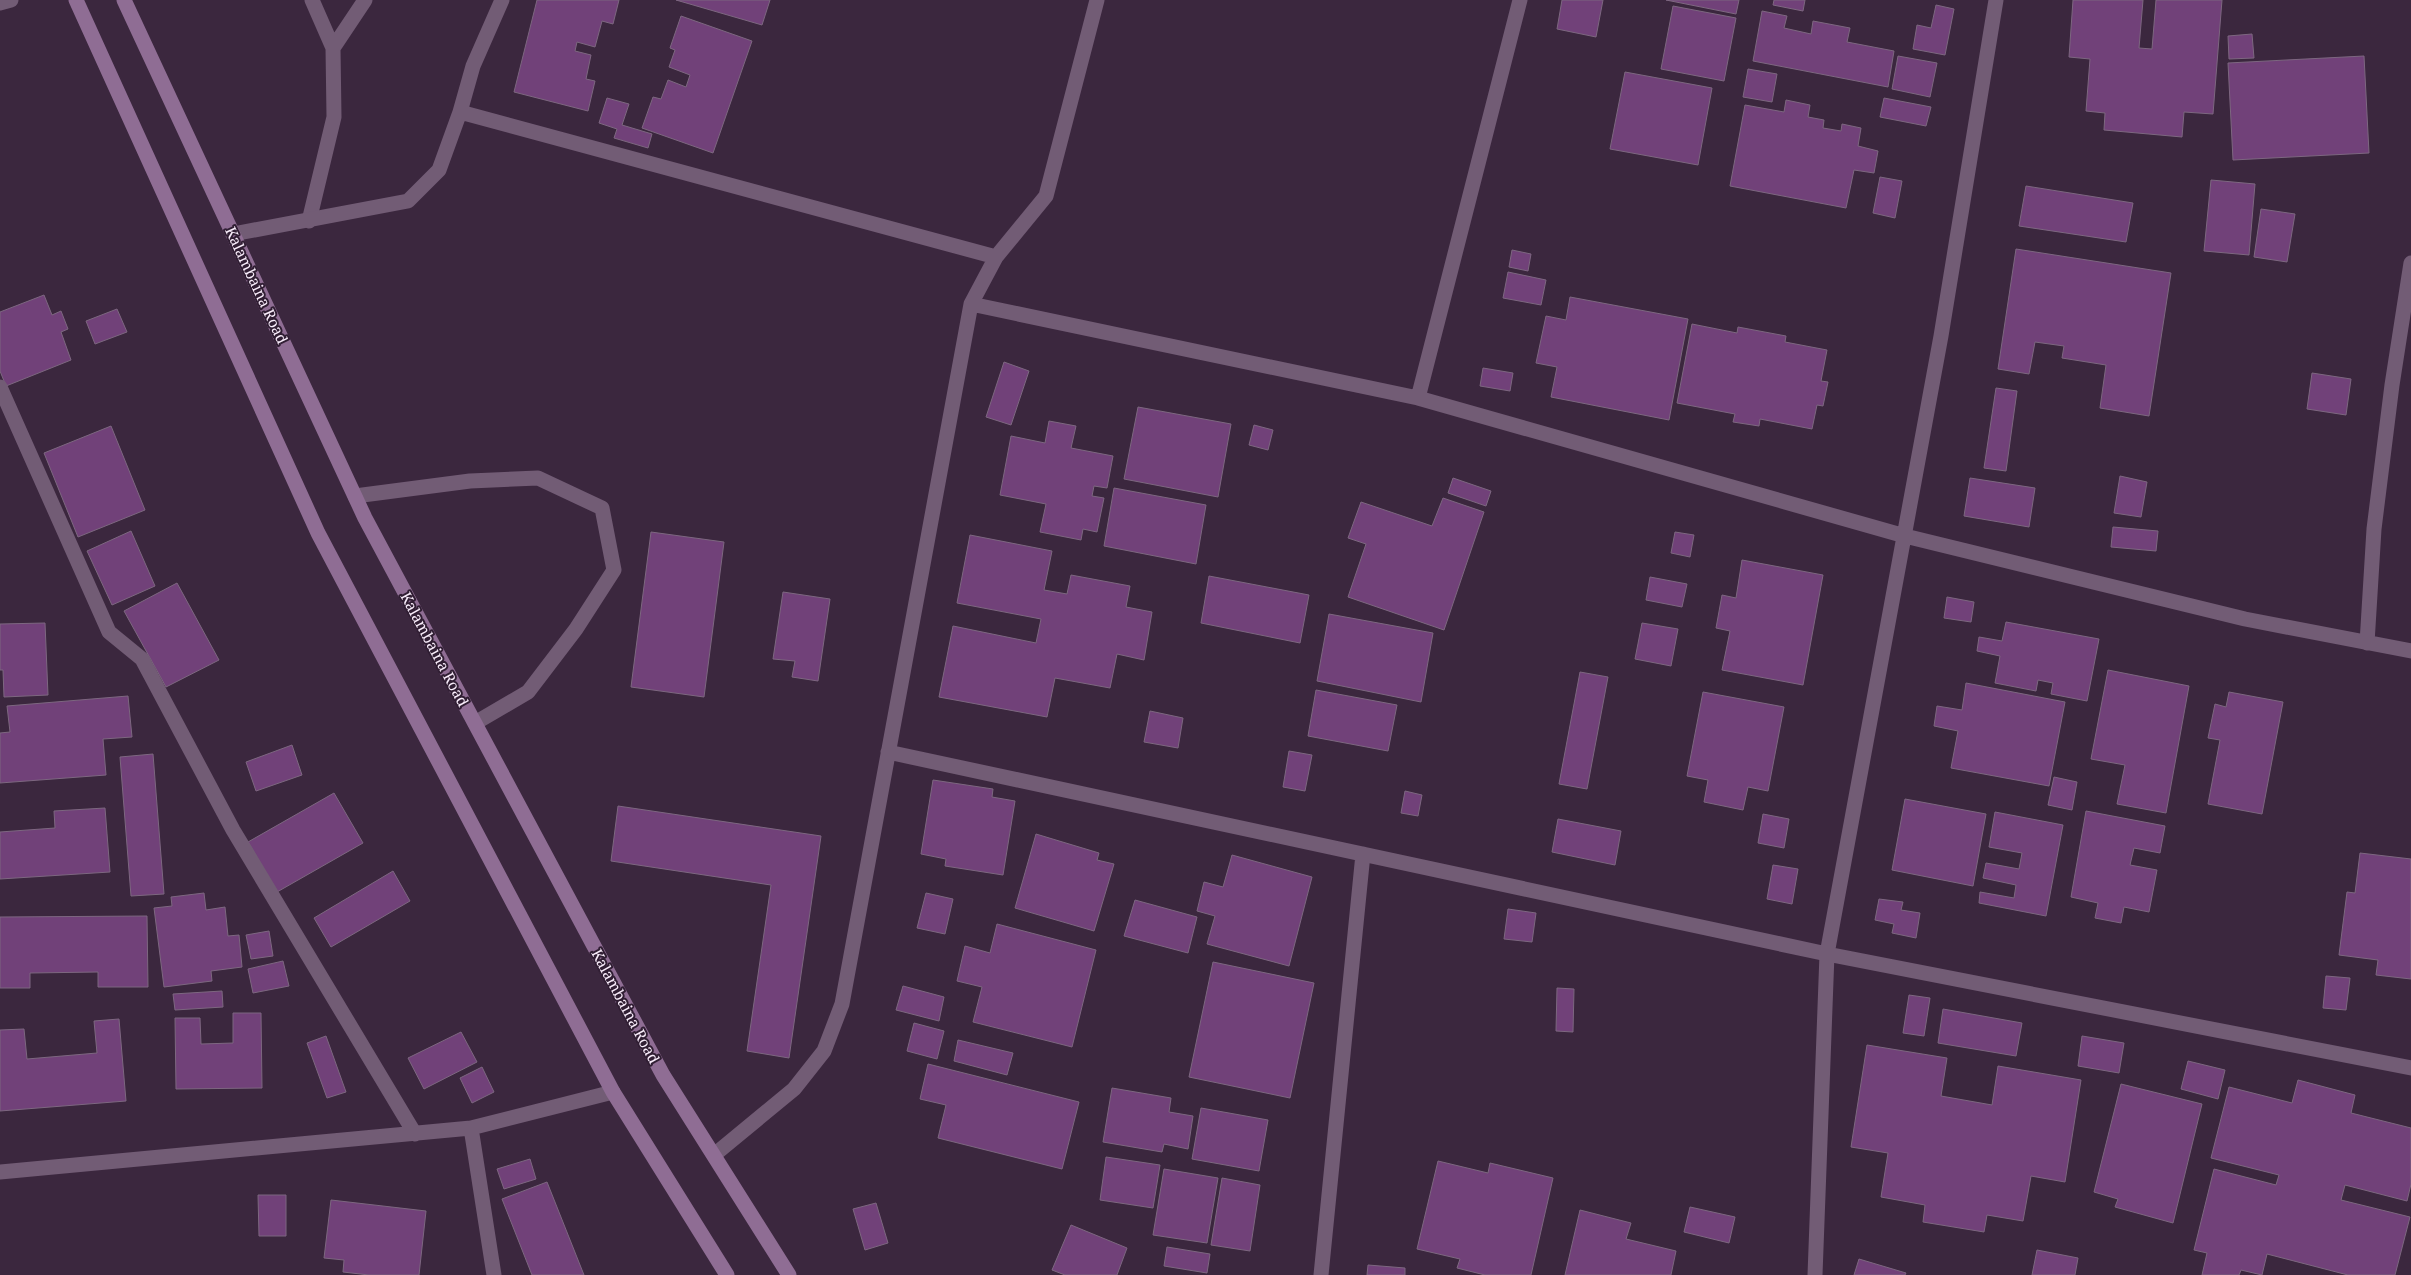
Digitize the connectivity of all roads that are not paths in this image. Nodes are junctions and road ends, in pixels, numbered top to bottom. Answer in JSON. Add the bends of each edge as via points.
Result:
{"nodes":[{"id":1,"x":12,"y":0,"type":"edge"},
{"id":2,"x":76,"y":0,"type":"edge"},
{"id":3,"x":124,"y":0,"type":"edge"},
{"id":4,"x":312,"y":0,"type":"edge"},
{"id":5,"x":365,"y":0,"type":"edge"},
{"id":6,"x":502,"y":0,"type":"edge"},
{"id":7,"x":1096,"y":0,"type":"edge"},
{"id":8,"x":1520,"y":0,"type":"edge"},
{"id":9,"x":1996,"y":0,"type":"edge"},
{"id":10,"x":0,"y":3,"type":"edge"},
{"id":11,"x":333,"y":48,"type":"junction"},
{"id":12,"x":460,"y":112,"type":"junction"},
{"id":13,"x":309,"y":221,"type":"junction"},
{"id":14,"x":233,"y":234,"type":"junction"},
{"id":15,"x":996,"y":257,"type":"junction"},
{"id":16,"x":2411,"y":263,"type":"edge"},
{"id":17,"x":971,"y":304,"type":"junction"},
{"id":18,"x":0,"y":387,"type":"edge"},
{"id":19,"x":1418,"y":398,"type":"junction"},
{"id":20,"x":355,"y":496,"type":"junction"},
{"id":21,"x":1905,"y":536,"type":"junction"},
{"id":22,"x":2367,"y":643,"type":"junction"},
{"id":23,"x":2411,"y":651,"type":"edge"},
{"id":24,"x":475,"y":723,"type":"junction"},
{"id":25,"x":888,"y":752,"type":"junction"},
{"id":26,"x":1363,"y":854,"type":"junction"},
{"id":27,"x":1827,"y":954,"type":"junction"},
{"id":28,"x":2411,"y":1068,"type":"edge"},
{"id":29,"x":613,"y":1092,"type":"junction"},
{"id":30,"x":471,"y":1128,"type":"junction"},
{"id":31,"x":414,"y":1134,"type":"junction"},
{"id":32,"x":714,"y":1155,"type":"junction"},
{"id":33,"x":0,"y":1172,"type":"edge"},
{"id":34,"x":494,"y":1275,"type":"edge"},
{"id":35,"x":726,"y":1275,"type":"edge"},
{"id":36,"x":789,"y":1275,"type":"edge"},
{"id":37,"x":1321,"y":1275,"type":"edge"},
{"id":38,"x":1815,"y":1275,"type":"edge"}],
"edges":[{"from":1,"to":10,"type":"street"},
{"from":2,"to":29,"type":"main road","via":[[318,533]]},
{"from":3,"to":14,"type":"main road","name":"Kalambaina Road"},
{"from":4,"to":11,"type":"street"},
{"from":5,"to":11,"type":"street"},
{"from":6,"to":12,"type":"street","via":[[473,66]]},
{"from":7,"to":15,"type":"street","via":[[1046,196]]},
{"from":8,"to":19,"type":"street"},
{"from":9,"to":21,"type":"street"},
{"from":11,"to":13,"type":"street","via":[[334,117]]},
{"from":12,"to":13,"type":"street","via":[[439,170],[408,201]]},
{"from":12,"to":15,"type":"street"},
{"from":13,"to":14,"type":"street"},
{"from":14,"to":20,"type":"main road","name":"Kalambaina Road"},
{"from":15,"to":17,"type":"street"},
{"from":16,"to":22,"type":"street","via":[[2374,529]]},
{"from":17,"to":19,"type":"street"},
{"from":17,"to":25,"type":"street"},
{"from":18,"to":31,"type":"street","via":[[109,632],[142,659],[234,830]]},
{"from":19,"to":21,"type":"street"},
{"from":20,"to":24,"type":"main road","name":"Kalambaina Road"},
{"from":20,"to":24,"type":"street","via":[[470,481],[538,478],[602,508],[614,570],[528,692]]},
{"from":21,"to":22,"type":"street","via":[[2245,619]]},
{"from":21,"to":27,"type":"street"},
{"from":22,"to":23,"type":"street"},
{"from":24,"to":32,"type":"main road","name":"Kalambaina Road","via":[[664,1075]]},
{"from":25,"to":26,"type":"street"},
{"from":25,"to":32,"type":"street","via":[[842,1004],[824,1051],[794,1089]]},
{"from":26,"to":27,"type":"street"},
{"from":26,"to":37,"type":"street"},
{"from":27,"to":28,"type":"street"},
{"from":27,"to":38,"type":"street"},
{"from":29,"to":30,"type":"street"},
{"from":29,"to":35,"type":"main road"},
{"from":30,"to":31,"type":"street"},
{"from":30,"to":34,"type":"street"},
{"from":31,"to":33,"type":"street"},
{"from":32,"to":36,"type":"main road","name":"Kalambaina Road"}]}
